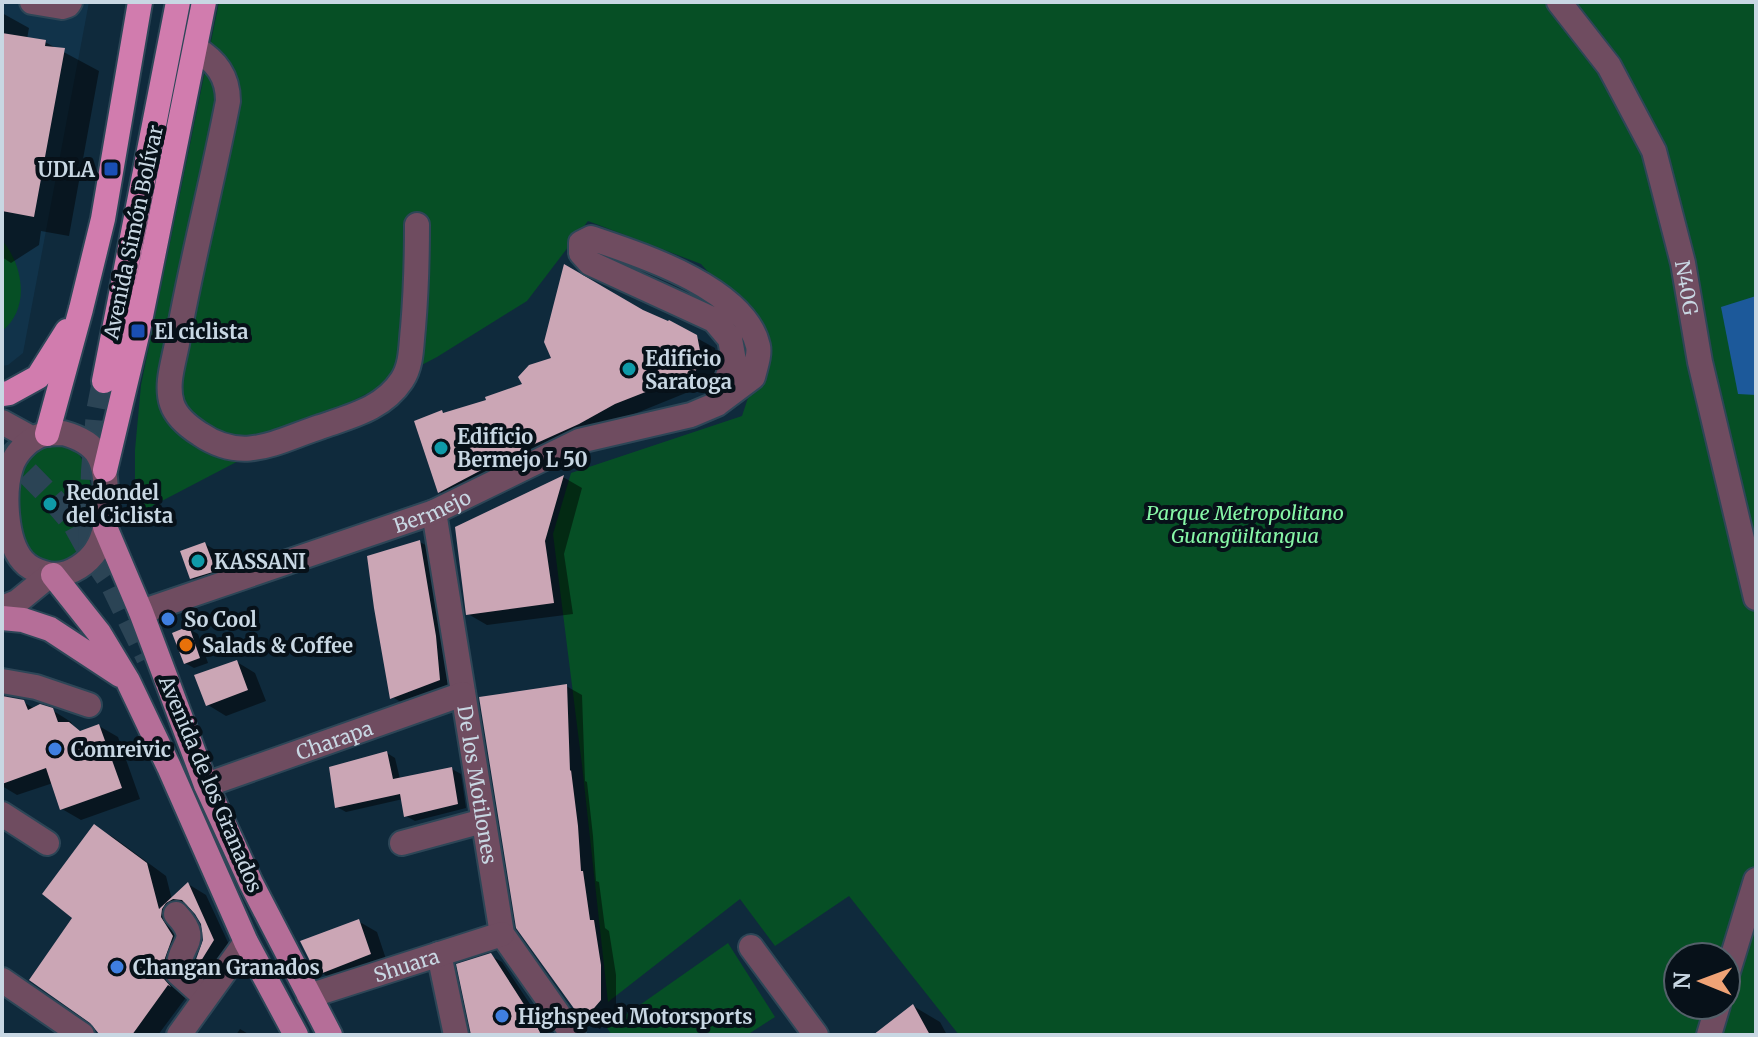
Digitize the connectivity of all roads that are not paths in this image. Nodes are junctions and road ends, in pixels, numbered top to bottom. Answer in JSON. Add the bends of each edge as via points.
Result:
{"nodes":[{"id":1,"x":32,"y":2,"type":"edge"},
{"id":2,"x":70,"y":2,"type":"edge"},
{"id":3,"x":140,"y":2,"type":"edge"},
{"id":4,"x":178,"y":2,"type":"edge"},
{"id":5,"x":204,"y":2,"type":"edge"},
{"id":6,"x":1559,"y":2,"type":"edge"},
{"id":7,"x":195,"y":48,"type":"junction"},
{"id":8,"x":417,"y":225,"type":"dead end"},
{"id":9,"x":81,"y":309,"type":"junction"},
{"id":10,"x":104,"y":381,"type":"tunnel mouth"},
{"id":11,"x":2,"y":394,"type":"edge"},
{"id":12,"x":717,"y":404,"type":"junction"},
{"id":13,"x":2,"y":422,"type":"edge"},
{"id":14,"x":40,"y":436,"type":"junction"},
{"id":15,"x":105,"y":470,"type":"junction"},
{"id":16,"x":5,"y":486,"type":"edge"},
{"id":17,"x":434,"y":512,"type":"junction"},
{"id":18,"x":105,"y":527,"type":"junction"},
{"id":19,"x":6,"y":539,"type":"edge"},
{"id":20,"x":52,"y":575,"type":"junction"},
{"id":21,"x":1756,"y":598,"type":"edge"},
{"id":22,"x":2,"y":608,"type":"edge"},
{"id":23,"x":141,"y":612,"type":"junction"},
{"id":24,"x":2,"y":618,"type":"edge"},
{"id":25,"x":148,"y":658,"type":"tunnel mouth"},
{"id":26,"x":2,"y":681,"type":"edge"},
{"id":27,"x":128,"y":681,"type":"junction"},
{"id":28,"x":463,"y":694,"type":"junction"},
{"id":29,"x":89,"y":705,"type":"dead end"},
{"id":30,"x":193,"y":753,"type":"junction"},
{"id":31,"x":206,"y":785,"type":"junction"},
{"id":32,"x":2,"y":814,"type":"edge"},
{"id":33,"x":483,"y":821,"type":"junction"},
{"id":34,"x":47,"y":843,"type":"dead end"},
{"id":35,"x":402,"y":843,"type":"dead end"},
{"id":36,"x":1756,"y":880,"type":"edge"},
{"id":37,"x":176,"y":914,"type":"dead end"},
{"id":38,"x":502,"y":934,"type":"junction"},
{"id":39,"x":1737,"y":941,"type":"edge"},
{"id":40,"x":246,"y":942,"type":"junction"},
{"id":41,"x":751,"y":947,"type":"dead end"},
{"id":42,"x":439,"y":954,"type":"junction"},
{"id":43,"x":2,"y":980,"type":"edge"},
{"id":44,"x":309,"y":996,"type":"junction"},
{"id":45,"x":205,"y":997,"type":"junction"},
{"id":46,"x":82,"y":1035,"type":"edge"},
{"id":47,"x":179,"y":1035,"type":"edge"},
{"id":48,"x":296,"y":1035,"type":"edge"},
{"id":49,"x":330,"y":1035,"type":"edge"},
{"id":50,"x":456,"y":1035,"type":"edge"},
{"id":51,"x":573,"y":1035,"type":"edge"},
{"id":52,"x":816,"y":1035,"type":"edge"}],
"edges":[{"from":1,"to":2,"type":"street","via":[[62,7]]},
{"from":3,"to":9,"type":"highway","name":"Avenida Simón Bolívar","via":[[103,219]]},
{"from":4,"to":10,"type":"highway"},
{"from":5,"to":7,"type":"highway","name":"Avenida Simón Bolívar"},
{"from":6,"to":21,"type":"street","name":"N40G","via":[[1609,66],[1654,151]]},
{"from":7,"to":8,"type":"street","via":[[219,69],[228,84],[228,101],[170,382],[173,406],[192,429],[238,449],[271,446],[368,411],[393,392],[410,362]]},
{"from":7,"to":15,"type":"highway","name":"Avenida Simón Bolívar"},
{"from":9,"to":11,"type":"highway","via":[[38,377]]},
{"from":9,"to":14,"type":"highway","name":"Avenida Simón Bolívar"},
{"from":12,"to":12,"type":"street","name":"Bermejo","via":[[753,377],[759,349],[735,308],[716,292],[658,263],[591,238],[581,243],[581,253],[590,263],[714,320],[730,339],[734,361]]},
{"from":12,"to":17,"type":"street","name":"Bermejo","via":[[579,441]]},
{"from":13,"to":14,"type":"street"},
{"from":14,"to":15,"type":"street","via":[[80,437],[98,454]]},
{"from":14,"to":16,"type":"street","via":[[20,451]]},
{"from":15,"to":18,"type":"street"},
{"from":16,"to":19,"type":"street"},
{"from":17,"to":23,"type":"street","name":"Bermejo"},
{"from":17,"to":28,"type":"street","name":"De los Motilones"},
{"from":18,"to":20,"type":"street","via":[[94,555],[69,573]]},
{"from":18,"to":23,"type":"main road","name":"Avenida de los Granados"},
{"from":19,"to":20,"type":"street","via":[[24,562]]},
{"from":20,"to":22,"type":"street"},
{"from":20,"to":27,"type":"main road","name":"Avenida de los Granados","via":[[99,633]]},
{"from":23,"to":30,"type":"main road","name":"Avenida de los Granados"},
{"from":24,"to":27,"type":"main road","via":[[50,629]]},
{"from":25,"to":30,"type":"main road"},
{"from":26,"to":29,"type":"street"},
{"from":27,"to":40,"type":"main road","name":"Avenida de los Granados"},
{"from":28,"to":31,"type":"street","name":"Charapa"},
{"from":28,"to":33,"type":"street","name":"De los Motilones"},
{"from":30,"to":31,"type":"main road","name":"Avenida de los Granados"},
{"from":31,"to":44,"type":"main road","name":"Avenida de los Granados"},
{"from":32,"to":34,"type":"street"},
{"from":33,"to":35,"type":"street"},
{"from":33,"to":38,"type":"street","name":"De los Motilones"},
{"from":36,"to":39,"type":"street"},
{"from":37,"to":45,"type":"street","via":[[189,938],[178,973]]},
{"from":38,"to":42,"type":"street","name":"Shuara"},
{"from":38,"to":51,"type":"street","name":"De los Motilones"},
{"from":40,"to":45,"type":"street"},
{"from":40,"to":48,"type":"main road","name":"Avenida de los Granados"},
{"from":41,"to":52,"type":"street"},
{"from":42,"to":44,"type":"street","name":"Shuara"},
{"from":42,"to":50,"type":"street"},
{"from":43,"to":46,"type":"street"},
{"from":44,"to":49,"type":"main road","name":"Avenida de los Granados"},
{"from":45,"to":47,"type":"street"}]}
